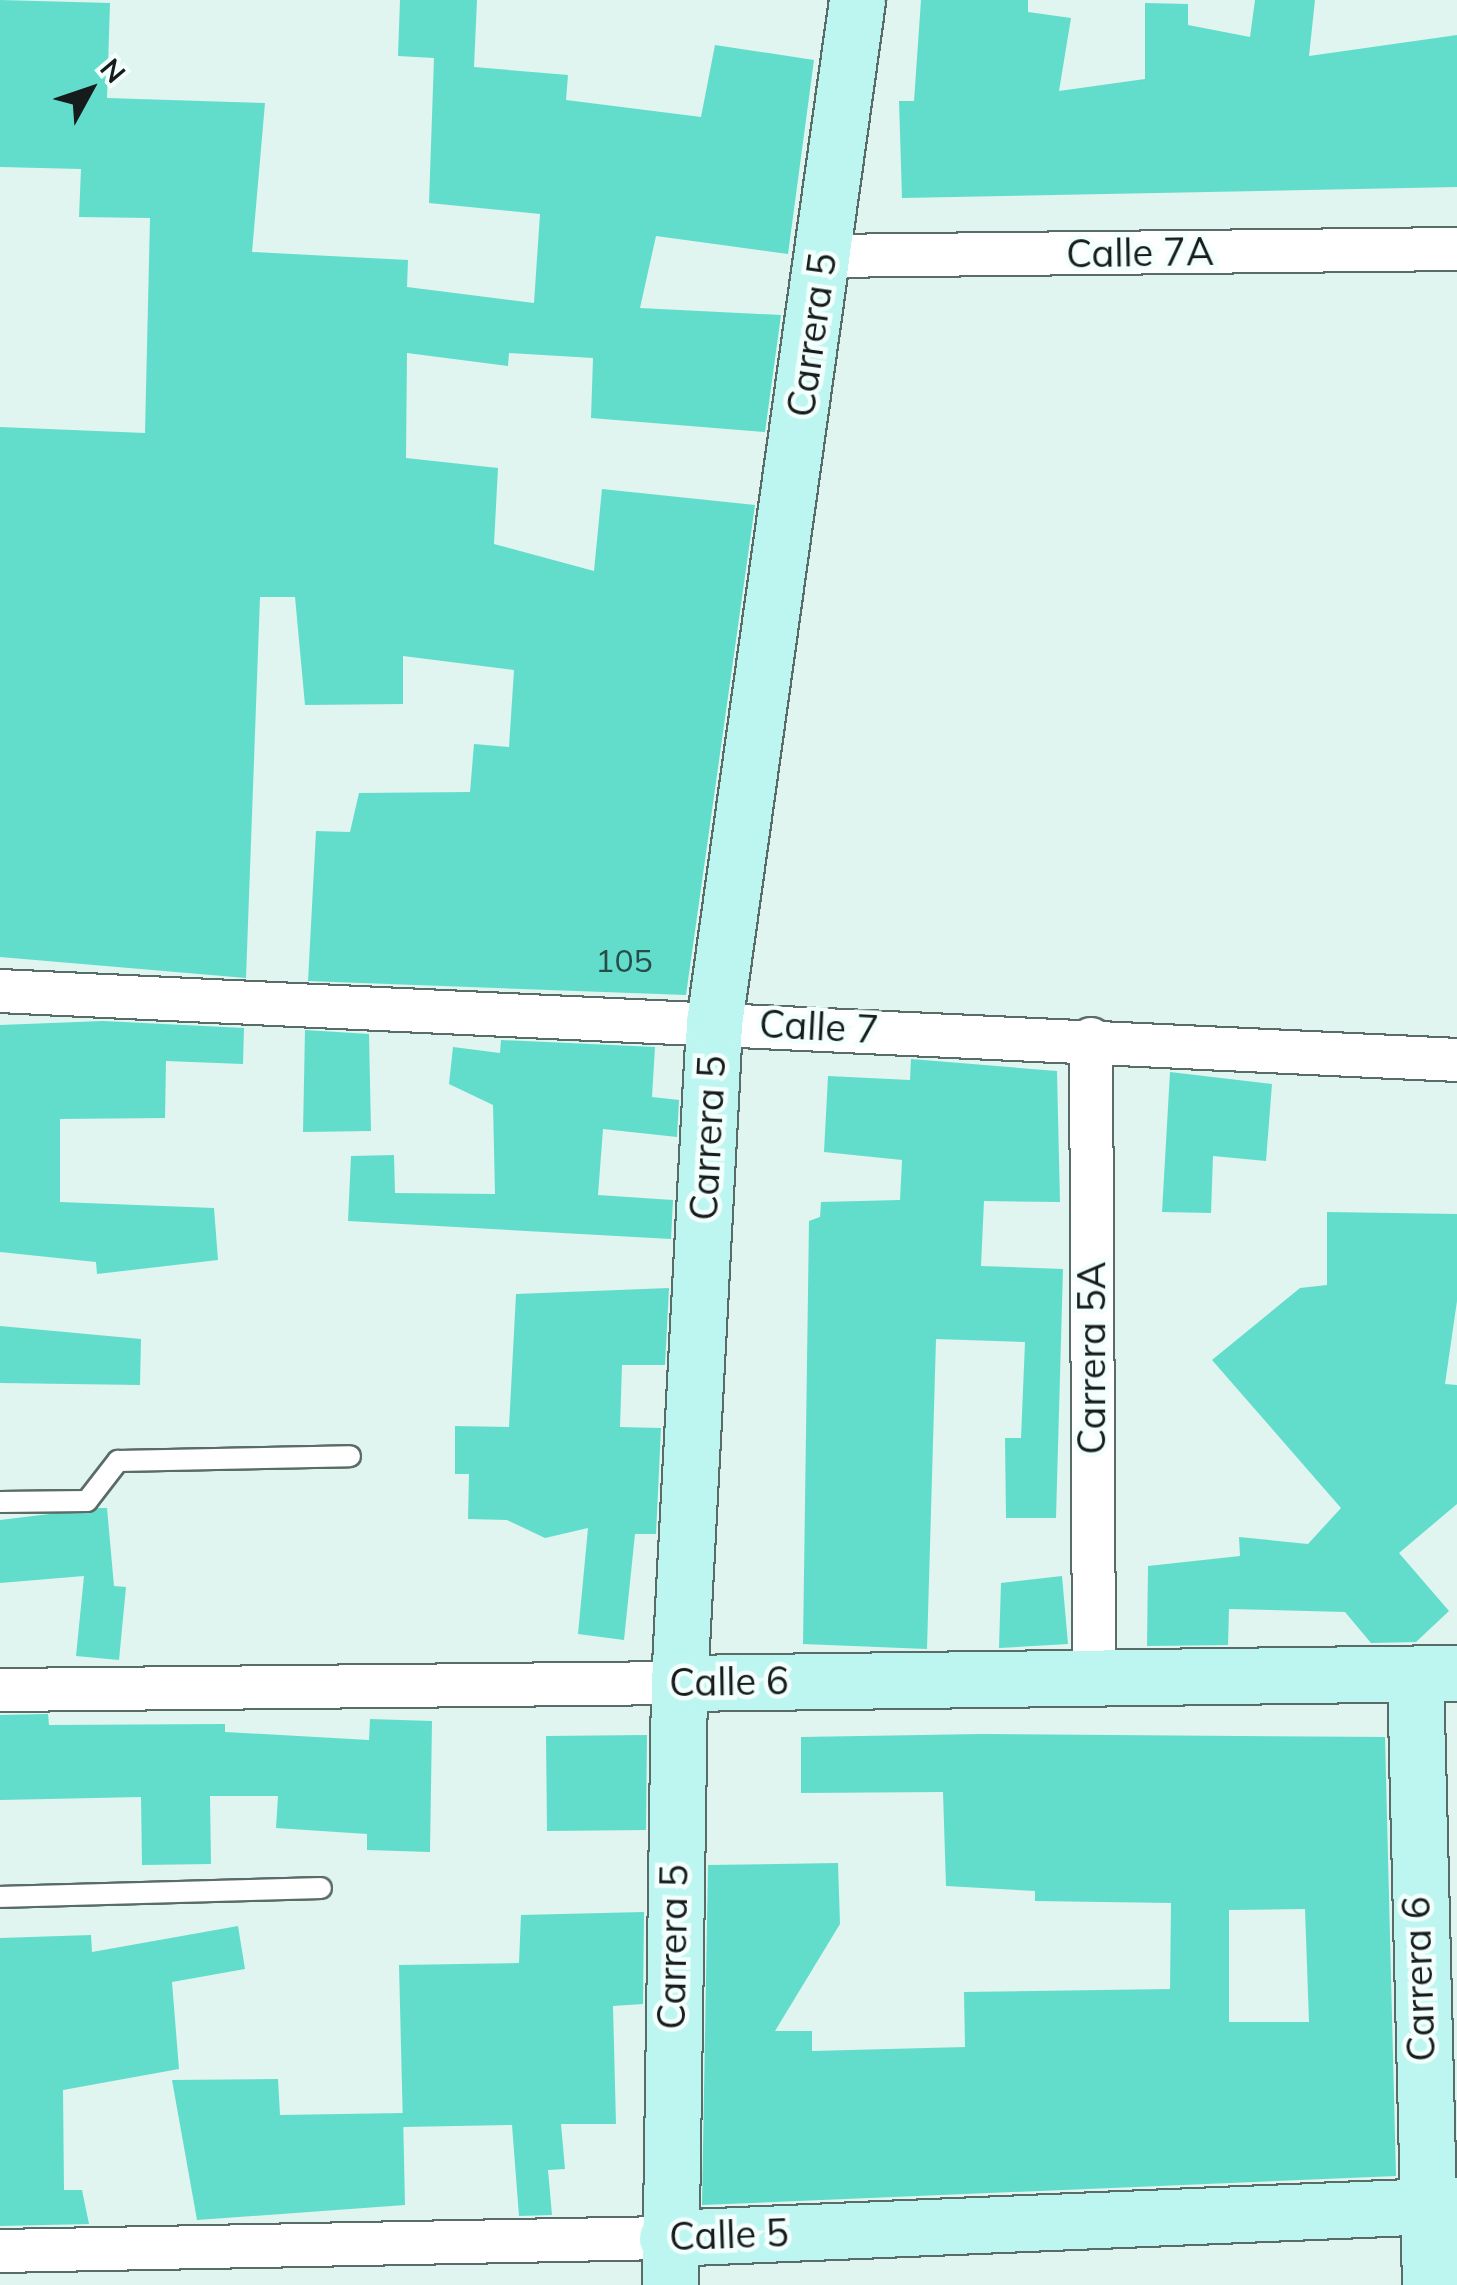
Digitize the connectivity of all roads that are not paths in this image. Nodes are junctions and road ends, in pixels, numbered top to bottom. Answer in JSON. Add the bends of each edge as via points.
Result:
{"nodes":[{"id":1,"x":858,"y":0,"type":"edge"},
{"id":2,"x":1457,"y":250,"type":"edge"},
{"id":3,"x":823,"y":256,"type":"junction"},
{"id":4,"x":0,"y":991,"type":"edge"},
{"id":5,"x":714,"y":1022,"type":"junction"},
{"id":6,"x":1091,"y":1040,"type":"junction"},
{"id":7,"x":1457,"y":1060,"type":"edge"},
{"id":8,"x":350,"y":1456,"type":"dead end"},
{"id":9,"x":0,"y":1502,"type":"edge"},
{"id":10,"x":1436,"y":1674,"type":"edge"},
{"id":11,"x":1094,"y":1678,"type":"junction"},
{"id":12,"x":678,"y":1683,"type":"junction"},
{"id":13,"x":0,"y":1690,"type":"edge"},
{"id":14,"x":321,"y":1888,"type":"dead end"},
{"id":15,"x":0,"y":1897,"type":"edge"},
{"id":16,"x":1442,"y":2205,"type":"edge"},
{"id":17,"x":0,"y":2251,"type":"edge"},
{"id":18,"x":669,"y":2262,"type":"edge"},
{"id":19,"x":1430,"y":2285,"type":"edge"}],
"edges":[{"from":1,"to":3,"type":"main road","name":"Carrera 5"},
{"from":2,"to":3,"type":"street","name":"Calle 7A"},
{"from":3,"to":5,"type":"main road","name":"Carrera 5"},
{"from":4,"to":5,"type":"street","name":"Calle 7"},
{"from":5,"to":6,"type":"street","name":"Calle 7"},
{"from":5,"to":12,"type":"main road","name":"Carrera 5"},
{"from":6,"to":7,"type":"street","name":"Calle 7"},
{"from":6,"to":11,"type":"street","name":"Carrera 5A"},
{"from":8,"to":9,"type":"lane","via":[[118,1461],[87,1501]]},
{"from":10,"to":11,"type":"main road","name":"Calle 6"},
{"from":10,"to":16,"type":"main road","name":"Carrera 6"},
{"from":11,"to":12,"type":"main road","name":"Calle 6"},
{"from":12,"to":13,"type":"street","name":"Calle 6"},
{"from":12,"to":18,"type":"main road","name":"Carrera 5"},
{"from":14,"to":15,"type":"lane"},
{"from":16,"to":18,"type":"main road","name":"Calle 5"},
{"from":16,"to":19,"type":"main road","name":"Carrera 6"},
{"from":17,"to":18,"type":"street","name":"Calle 5"}]}
